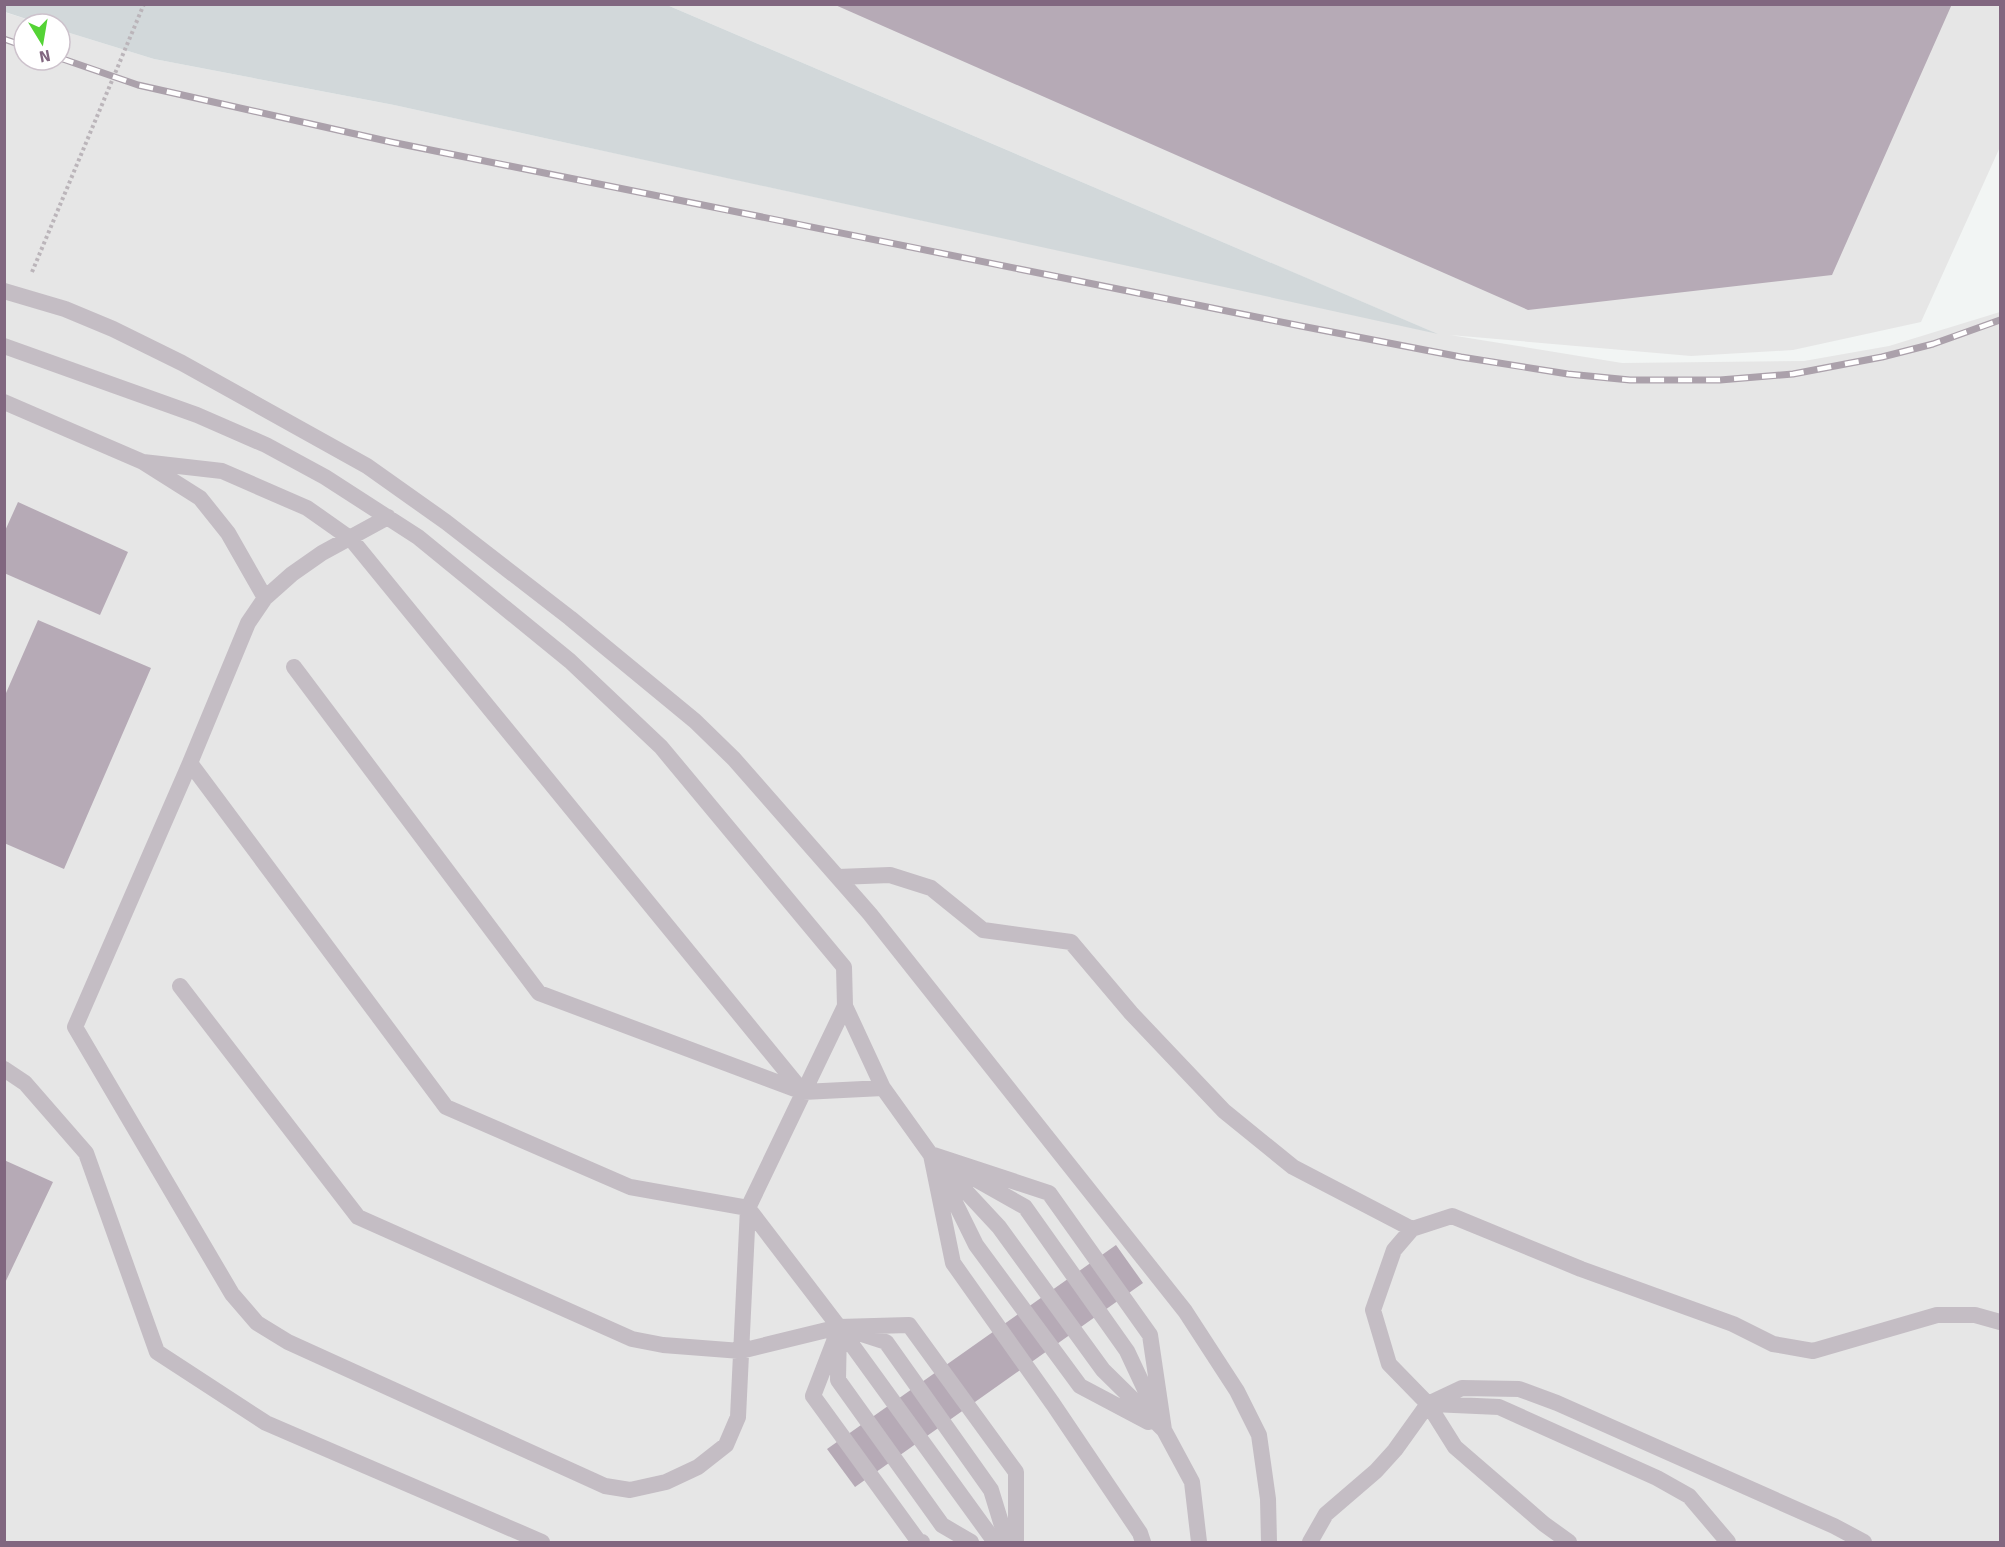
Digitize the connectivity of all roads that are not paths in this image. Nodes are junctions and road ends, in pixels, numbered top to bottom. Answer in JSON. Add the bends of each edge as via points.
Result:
{"nodes":[{"id":1,"x":4,"y":291,"type":"edge"},
{"id":2,"x":4,"y":346,"type":"edge"},
{"id":3,"x":4,"y":402,"type":"edge"},
{"id":4,"x":143,"y":462,"type":"junction"},
{"id":5,"x":388,"y":517,"type":"junction"},
{"id":6,"x":351,"y":538,"type":"junction"},
{"id":7,"x":265,"y":598,"type":"junction"},
{"id":8,"x":294,"y":668,"type":"dead end"},
{"id":9,"x":190,"y":763,"type":"junction"},
{"id":10,"x":838,"y":877,"type":"junction"},
{"id":11,"x":180,"y":986,"type":"dead end"},
{"id":12,"x":845,"y":1006,"type":"junction"},
{"id":13,"x":4,"y":1069,"type":"edge"},
{"id":14,"x":883,"y":1089,"type":"junction"},
{"id":15,"x":803,"y":1092,"type":"junction"},
{"id":16,"x":931,"y":1155,"type":"junction"},
{"id":17,"x":748,"y":1208,"type":"junction"},
{"id":18,"x":1412,"y":1229,"type":"junction"},
{"id":19,"x":2001,"y":1322,"type":"edge"},
{"id":20,"x":839,"y":1327,"type":"junction"},
{"id":21,"x":741,"y":1351,"type":"junction"},
{"id":22,"x":1428,"y":1404,"type":"junction"},
{"id":23,"x":1164,"y":1430,"type":"junction"},
{"id":24,"x":542,"y":1542,"type":"edge"},
{"id":25,"x":922,"y":1542,"type":"edge"},
{"id":26,"x":971,"y":1542,"type":"edge"},
{"id":27,"x":995,"y":1542,"type":"edge"},
{"id":28,"x":1007,"y":1542,"type":"edge"},
{"id":29,"x":1016,"y":1542,"type":"edge"},
{"id":30,"x":1143,"y":1542,"type":"edge"},
{"id":31,"x":1200,"y":1542,"type":"edge"},
{"id":32,"x":1269,"y":1542,"type":"edge"},
{"id":33,"x":1310,"y":1542,"type":"edge"},
{"id":34,"x":1569,"y":1542,"type":"edge"},
{"id":35,"x":1728,"y":1542,"type":"edge"},
{"id":36,"x":1864,"y":1542,"type":"edge"}],
"edges":[{"from":1,"to":10,"type":"lane","via":[[65,309],[113,329],[367,466],[570,618],[695,721],[734,759]]},
{"from":2,"to":5,"type":"lane","via":[[266,445]]},
{"from":3,"to":4,"type":"lane"},
{"from":4,"to":6,"type":"lane","via":[[222,471],[308,508]]},
{"from":4,"to":7,"type":"lane","via":[[200,498],[228,533]]},
{"from":5,"to":6,"type":"lane"},
{"from":5,"to":12,"type":"lane","via":[[570,661],[661,747],[844,966]]},
{"from":6,"to":7,"type":"lane","via":[[292,574]]},
{"from":6,"to":15,"type":"lane"},
{"from":7,"to":9,"type":"lane","via":[[248,623]]},
{"from":8,"to":15,"type":"lane","via":[[539,993]]},
{"from":9,"to":17,"type":"lane","via":[[446,1107],[630,1187]]},
{"from":9,"to":21,"type":"lane","via":[[75,1027],[232,1294],[257,1323],[288,1342],[605,1486],[630,1490],[666,1482],[698,1467],[726,1445],[738,1417]]},
{"from":10,"to":18,"type":"lane","via":[[890,875],[931,888],[983,930],[1071,942],[1131,1013],[1224,1111],[1293,1167]]},
{"from":10,"to":32,"type":"lane","via":[[1185,1311],[1237,1390],[1259,1435],[1268,1499]]},
{"from":11,"to":21,"type":"lane","via":[[358,1217],[632,1339]]},
{"from":12,"to":14,"type":"lane"},
{"from":12,"to":15,"type":"lane"},
{"from":13,"to":24,"type":"lane","via":[[25,1083],[86,1153],[157,1352],[266,1423]]},
{"from":14,"to":15,"type":"lane"},
{"from":14,"to":16,"type":"lane"},
{"from":15,"to":17,"type":"lane"},
{"from":16,"to":23,"type":"lane","via":[[999,1227],[1103,1370]]},
{"from":16,"to":23,"type":"lane","via":[[976,1245],[1080,1386]]},
{"from":16,"to":23,"type":"lane","via":[[1025,1207],[1127,1351]]},
{"from":16,"to":23,"type":"lane","via":[[1049,1193],[1150,1335]]},
{"from":16,"to":30,"type":"lane","via":[[953,1263],[1104,1477]]},
{"from":17,"to":20,"type":"lane"},
{"from":17,"to":21,"type":"lane"},
{"from":18,"to":19,"type":"lane","via":[[1452,1216],[1581,1269],[1733,1324],[1773,1344],[1813,1351],[1937,1315],[1975,1315]]},
{"from":18,"to":22,"type":"lane","via":[[1394,1250],[1373,1310],[1389,1364]]},
{"from":20,"to":21,"type":"lane"},
{"from":20,"to":25,"type":"lane","via":[[813,1396]]},
{"from":20,"to":26,"type":"lane","via":[[838,1380],[942,1525]]},
{"from":20,"to":27,"type":"lane"},
{"from":20,"to":28,"type":"lane","via":[[886,1342],[991,1490]]},
{"from":20,"to":29,"type":"lane","via":[[909,1325],[1016,1472]]},
{"from":22,"to":33,"type":"lane","via":[[1376,1471],[1326,1514]]},
{"from":22,"to":34,"type":"lane","via":[[1455,1447]]},
{"from":22,"to":35,"type":"lane","via":[[1499,1407],[1657,1478],[1689,1496]]},
{"from":22,"to":36,"type":"lane","via":[[1462,1388],[1519,1389]]},
{"from":23,"to":31,"type":"lane","via":[[1192,1482]]}]}
